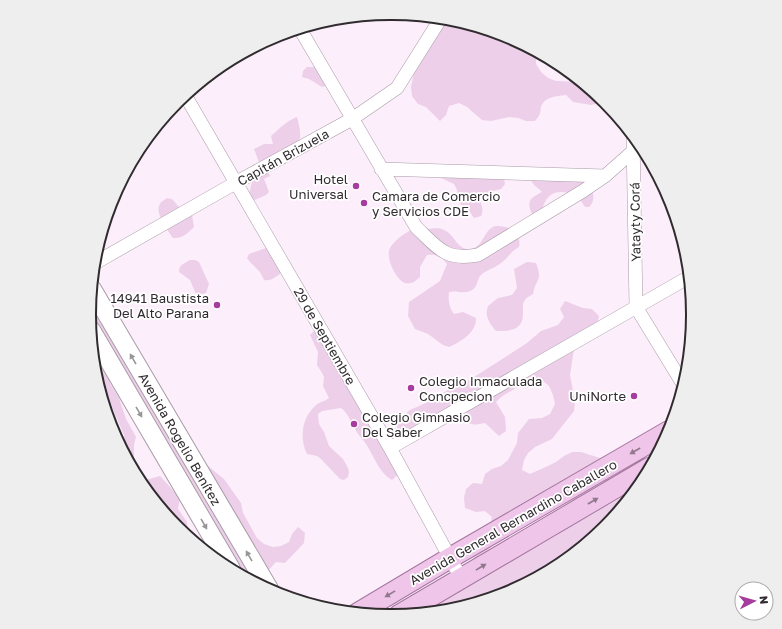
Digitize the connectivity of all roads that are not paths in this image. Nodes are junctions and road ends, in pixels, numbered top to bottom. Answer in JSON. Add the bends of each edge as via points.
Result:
{"nodes":[{"id":1,"x":437,"y":24,"type":"edge"},
{"id":2,"x":303,"y":34,"type":"edge"},
{"id":3,"x":189,"y":101,"type":"edge"},
{"id":4,"x":352,"y":119,"type":"junction"},
{"id":5,"x":633,"y":147,"type":"edge"},
{"id":6,"x":636,"y":151,"type":"edge"},
{"id":7,"x":381,"y":169,"type":"junction"},
{"id":8,"x":605,"y":176,"type":"junction"},
{"id":9,"x":237,"y":182,"type":"junction"},
{"id":10,"x":102,"y":259,"type":"edge"},
{"id":11,"x":683,"y":280,"type":"edge"},
{"id":12,"x":97,"y":297,"type":"edge"},
{"id":13,"x":636,"y":307,"type":"junction"},
{"id":14,"x":98,"y":342,"type":"edge"},
{"id":15,"x":679,"y":377,"type":"edge"},
{"id":16,"x":658,"y":438,"type":"edge"},
{"id":17,"x":390,"y":448,"type":"junction"},
{"id":18,"x":638,"y":474,"type":"edge"},
{"id":19,"x":224,"y":557,"type":"edge"},
{"id":20,"x":450,"y":558,"type":"junction"},
{"id":21,"x":461,"y":578,"type":"junction"},
{"id":22,"x":264,"y":580,"type":"edge"},
{"id":23,"x":367,"y":607,"type":"edge"},
{"id":24,"x":411,"y":608,"type":"edge"}],
"edges":[{"from":1,"to":4,"type":"street","name":"Capitán Brizuela","via":[[397,88]]},
{"from":2,"to":4,"type":"street"},
{"from":3,"to":9,"type":"street","name":"29 de Septiembre"},
{"from":4,"to":7,"type":"street"},
{"from":4,"to":9,"type":"street","name":"Capitán Brizuela"},
{"from":5,"to":8,"type":"street"},
{"from":6,"to":13,"type":"street","name":"Yatayty Corá"},
{"from":7,"to":8,"type":"street"},
{"from":7,"to":8,"type":"street","via":[[416,227],[438,249],[449,255],[464,258],[478,255]]},
{"from":9,"to":10,"type":"street","name":"Capitán Brizuela"},
{"from":9,"to":17,"type":"street","name":"29 de Septiembre"},
{"from":11,"to":13,"type":"street"},
{"from":22,"to":12,"type":"street","name":"Avenida Rogelio Benítez","one_way":true},
{"from":13,"to":15,"type":"street"},
{"from":13,"to":17,"type":"street"},
{"from":14,"to":19,"type":"street","name":"Avenida Rogelio Benítez","one_way":true},
{"from":16,"to":20,"type":"main road","name":"Avenida General Bernardino Caballero","one_way":true},
{"from":17,"to":20,"type":"street","name":"29 de Septiembre"},
{"from":21,"to":18,"type":"main road","name":"Avenida General Bernardino Caballero","one_way":true},
{"from":20,"to":21,"type":"street","name":"29 de Septiembre"},
{"from":20,"to":23,"type":"main road","name":"Avenida General Bernardino Caballero","one_way":true},
{"from":21,"to":24,"type":"main road","name":"Avenida General Bernardino Caballero"}]}
